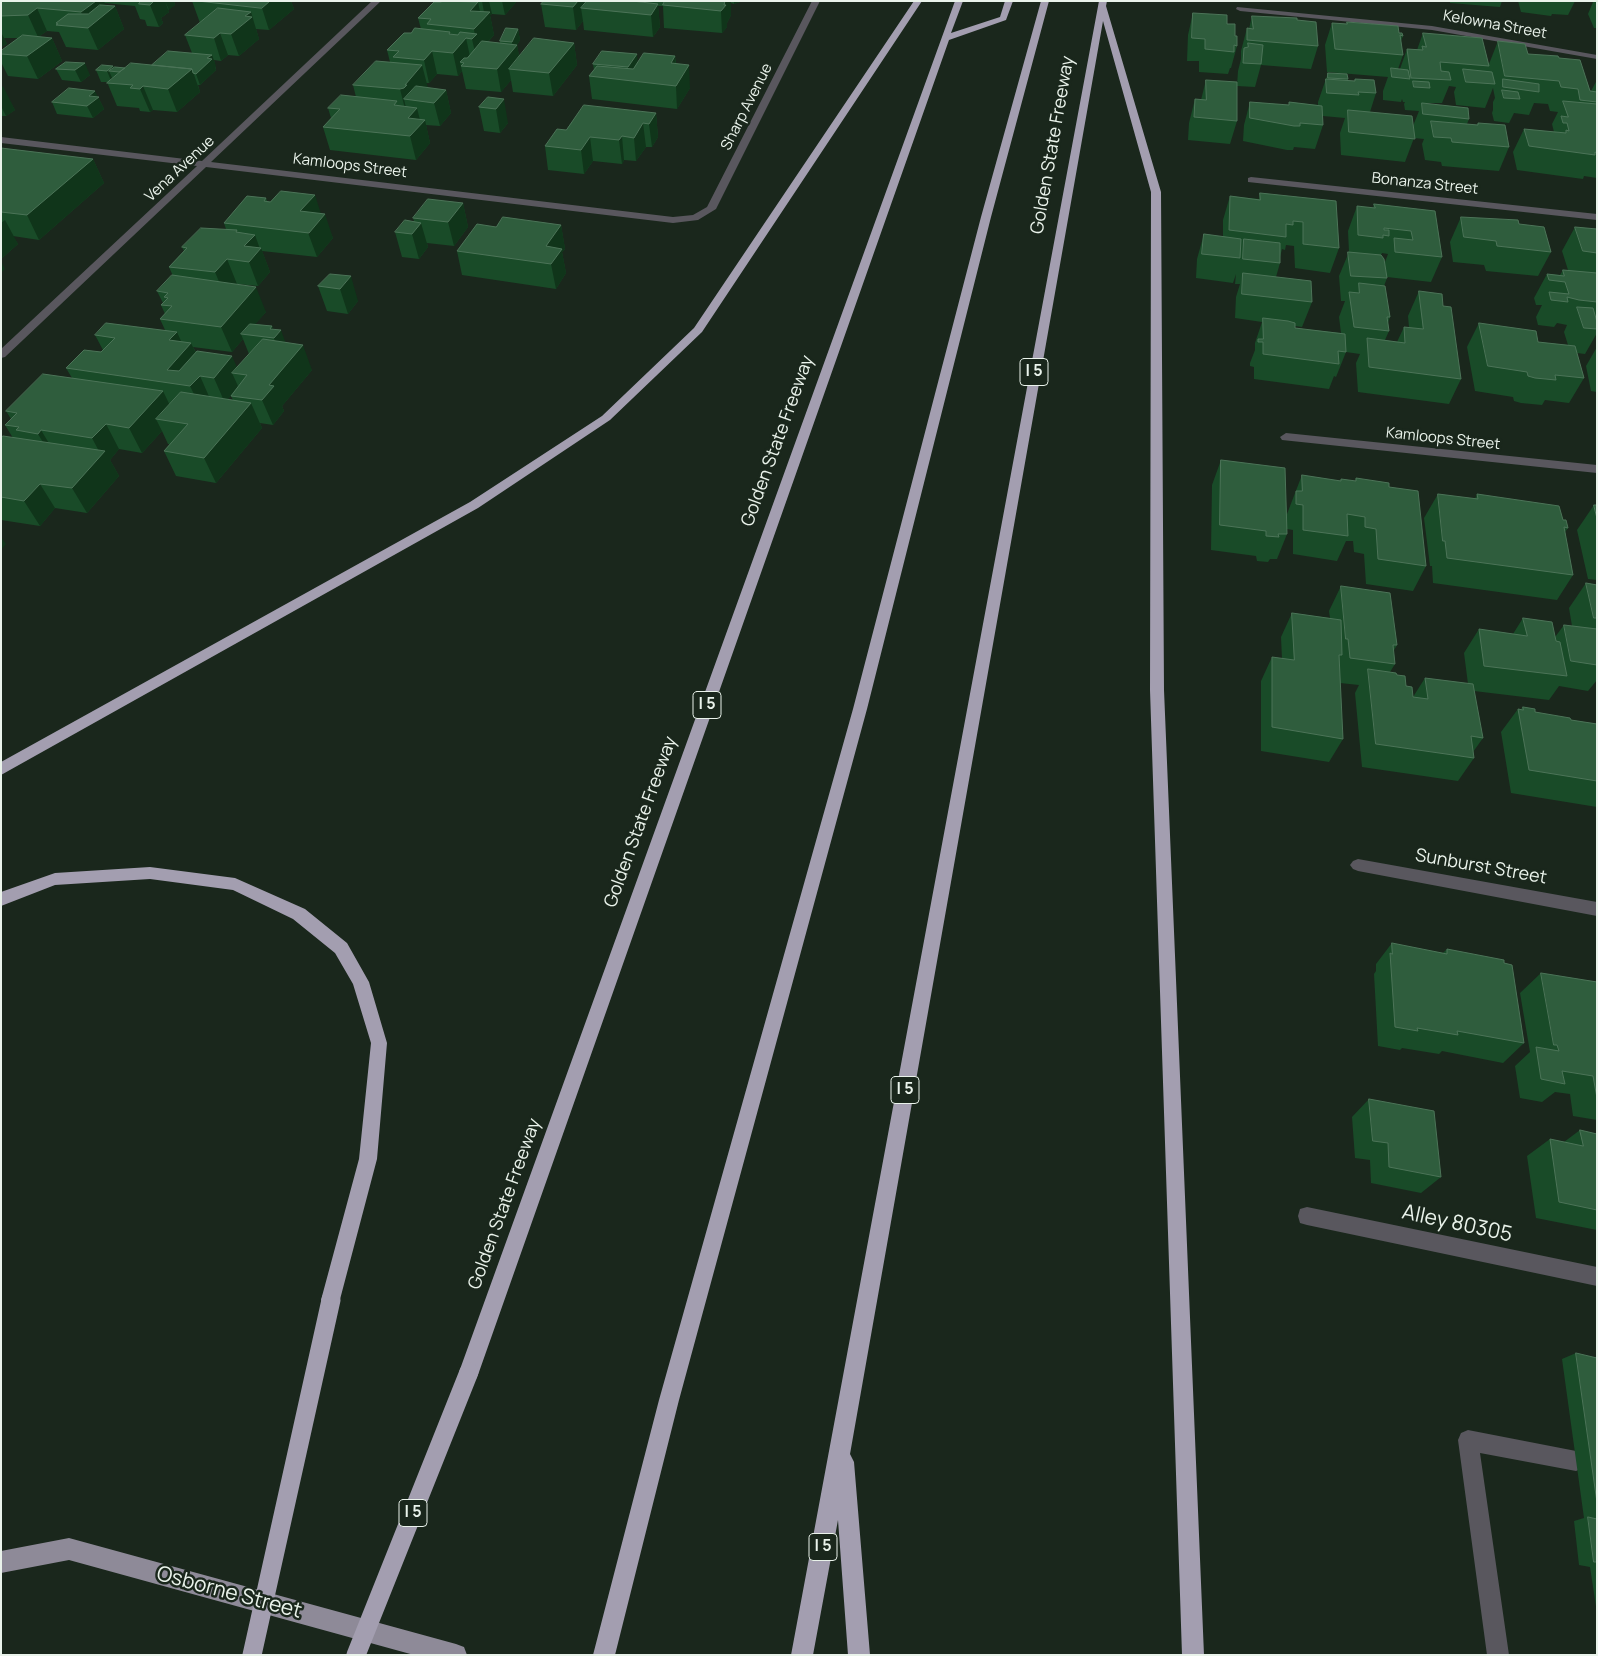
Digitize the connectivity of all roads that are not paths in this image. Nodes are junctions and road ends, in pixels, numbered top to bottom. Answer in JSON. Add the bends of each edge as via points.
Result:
{"nodes":[{"id":1,"x":376,"y":1,"type":"edge"},
{"id":2,"x":816,"y":1,"type":"edge"},
{"id":3,"x":918,"y":1,"type":"edge"},
{"id":4,"x":958,"y":1,"type":"edge"},
{"id":5,"x":1009,"y":1,"type":"edge"},
{"id":6,"x":1046,"y":1,"type":"edge"},
{"id":7,"x":1102,"y":3,"type":"edge"},
{"id":8,"x":1240,"y":10,"type":"dead end"},
{"id":9,"x":946,"y":38,"type":"junction"},
{"id":10,"x":1597,"y":57,"type":"edge"},
{"id":11,"x":1,"y":140,"type":"edge"},
{"id":12,"x":206,"y":163,"type":"junction"},
{"id":13,"x":1251,"y":180,"type":"dead end"},
{"id":14,"x":1597,"y":217,"type":"edge"},
{"id":15,"x":696,"y":218,"type":"joint"},
{"id":16,"x":1,"y":355,"type":"edge"},
{"id":17,"x":1286,"y":437,"type":"dead end"},
{"id":18,"x":1597,"y":469,"type":"edge"},
{"id":19,"x":1,"y":769,"type":"edge"},
{"id":20,"x":1358,"y":866,"type":"dead end"},
{"id":21,"x":1,"y":899,"type":"edge"},
{"id":22,"x":1597,"y":908,"type":"edge"},
{"id":23,"x":1307,"y":1216,"type":"dead end"},
{"id":24,"x":1597,"y":1277,"type":"edge"},
{"id":25,"x":843,"y":1440,"type":"junction"},
{"id":26,"x":1576,"y":1461,"type":"dead end"},
{"id":27,"x":1,"y":1562,"type":"edge"},
{"id":28,"x":252,"y":1655,"type":"edge"},
{"id":29,"x":356,"y":1655,"type":"edge"},
{"id":30,"x":456,"y":1655,"type":"edge"},
{"id":31,"x":604,"y":1655,"type":"edge"},
{"id":32,"x":802,"y":1655,"type":"edge"},
{"id":33,"x":860,"y":1655,"type":"edge"},
{"id":34,"x":1193,"y":1655,"type":"edge"},
{"id":35,"x":1498,"y":1655,"type":"edge"}],
"edges":[{"from":1,"to":12,"type":"street","name":"Vena Avenue"},
{"from":2,"to":15,"type":"street","name":"Sharp Avenue","via":[[711,209]]},
{"from":3,"to":19,"type":"highway","via":[[698,330],[606,418],[474,505]]},
{"from":4,"to":9,"type":"highway","name":"Golden State Freeway","number":"I 5"},
{"from":5,"to":9,"type":"highway","via":[[1004,18]]},
{"from":6,"to":31,"type":"highway","via":[[986,218],[860,709],[669,1400]]},
{"from":7,"to":25,"type":"highway","name":"Golden State Freeway","number":"I 5"},
{"from":7,"to":34,"type":"highway","via":[[1156,192],[1157,690]]},
{"from":8,"to":10,"type":"street","name":"Kelowna Street","via":[[1432,28]]},
{"from":9,"to":29,"type":"highway","name":"Golden State Freeway","number":"I 5","bridge":true,"via":[[469,1372]]},
{"from":11,"to":12,"type":"street","name":"Kamloops Street"},
{"from":12,"to":15,"type":"street","name":"Kamloops Street","via":[[673,220]]},
{"from":12,"to":16,"type":"street","name":"Vena Avenue"},
{"from":13,"to":14,"type":"street","name":"Bonanza Street"},
{"from":17,"to":18,"type":"street","name":"Kamloops Street"},
{"from":20,"to":22,"type":"street","name":"Sunburst Street"},
{"from":21,"to":28,"type":"highway","bridge":true,"via":[[54,879],[150,873],[235,884],[299,914],[341,948],[361,982],[379,1043],[368,1159],[331,1300]]},
{"from":23,"to":24,"type":"street","name":"Alley 80305"},
{"from":25,"to":32,"type":"highway","name":"Golden State Freeway","number":"I 5"},
{"from":25,"to":33,"type":"highway"},
{"from":26,"to":35,"type":"street","via":[[1468,1440]]},
{"from":27,"to":30,"type":"main road","name":"Osborne Street","via":[[69,1549]]}]}
